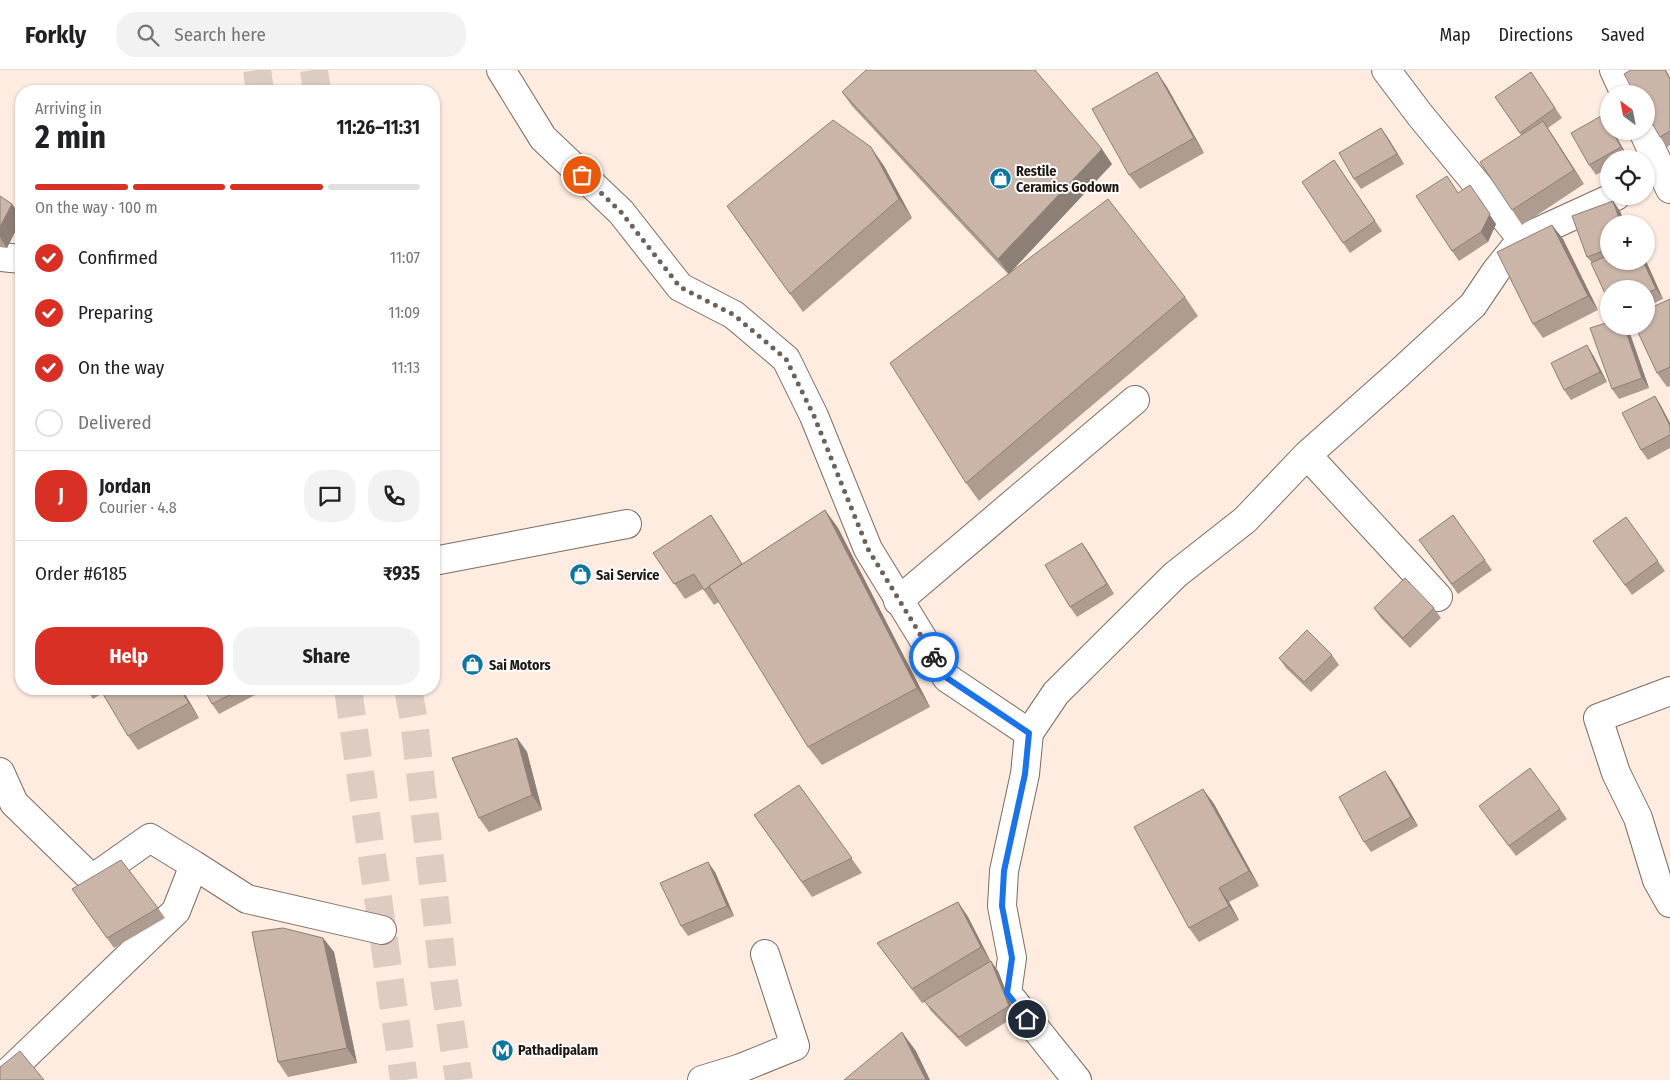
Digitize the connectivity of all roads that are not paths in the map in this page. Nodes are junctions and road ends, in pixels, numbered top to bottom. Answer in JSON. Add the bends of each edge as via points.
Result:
{"nodes":[{"id":1,"x":501,"y":70,"type":"edge"},
{"id":2,"x":1386,"y":70,"type":"edge"},
{"id":3,"x":1614,"y":70,"type":"edge"},
{"id":4,"x":1621,"y":85,"type":"edge"},
{"id":5,"x":1647,"y":140,"type":"edge"},
{"id":6,"x":1670,"y":189,"type":"edge"},
{"id":7,"x":1655,"y":195,"type":"edge"},
{"id":8,"x":1670,"y":196,"type":"edge"},
{"id":9,"x":1600,"y":203,"type":"edge"},
{"id":10,"x":1522,"y":239,"type":"junction"},
{"id":11,"x":0,"y":257,"type":"edge"},
{"id":12,"x":15,"y":258,"type":"edge"},
{"id":13,"x":1135,"y":400,"type":"dead end"},
{"id":14,"x":1307,"y":455,"type":"junction"},
{"id":15,"x":627,"y":524,"type":"dead end"},
{"id":16,"x":440,"y":560,"type":"edge"},
{"id":17,"x":1438,"y":597,"type":"dead end"},
{"id":18,"x":898,"y":600,"type":"junction"},
{"id":19,"x":1670,"y":691,"type":"edge"},
{"id":20,"x":1029,"y":733,"type":"junction"},
{"id":21,"x":0,"y":772,"type":"edge"},
{"id":22,"x":194,"y":865,"type":"junction"},
{"id":23,"x":1670,"y":903,"type":"edge"},
{"id":24,"x":382,"y":930,"type":"dead end"},
{"id":25,"x":764,"y":954,"type":"dead end"},
{"id":26,"x":0,"y":1080,"type":"edge"},
{"id":27,"x":702,"y":1080,"type":"edge"},
{"id":28,"x":1077,"y":1080,"type":"edge"}],
"edges":[{"from":1,"to":18,"type":"street","via":[[543,138],[621,212],[680,287],[734,315],[786,359],[814,416],[868,549]]},
{"from":2,"to":10,"type":"street"},
{"from":3,"to":4,"type":"street"},
{"from":5,"to":6,"type":"street"},
{"from":7,"to":8,"type":"street"},
{"from":9,"to":10,"type":"street"},
{"from":10,"to":14,"type":"street","via":[[1473,305]]},
{"from":11,"to":12,"type":"street"},
{"from":13,"to":18,"type":"street"},
{"from":14,"to":17,"type":"street"},
{"from":14,"to":20,"type":"street","via":[[1245,520],[1175,575],[1105,642],[1056,693]]},
{"from":15,"to":16,"type":"street"},
{"from":18,"to":20,"type":"street","via":[[947,678]]},
{"from":19,"to":23,"type":"street","via":[[1598,718],[1616,773],[1638,818],[1657,880]]},
{"from":20,"to":28,"type":"street","via":[[1025,774],[1004,871],[1002,906],[1012,958],[1007,993]]},
{"from":21,"to":22,"type":"street","via":[[14,804],[92,879],[150,838]]},
{"from":22,"to":24,"type":"street","via":[[247,899]]},
{"from":22,"to":26,"type":"street","via":[[176,911]]},
{"from":25,"to":27,"type":"street","via":[[795,1046]]}]}
